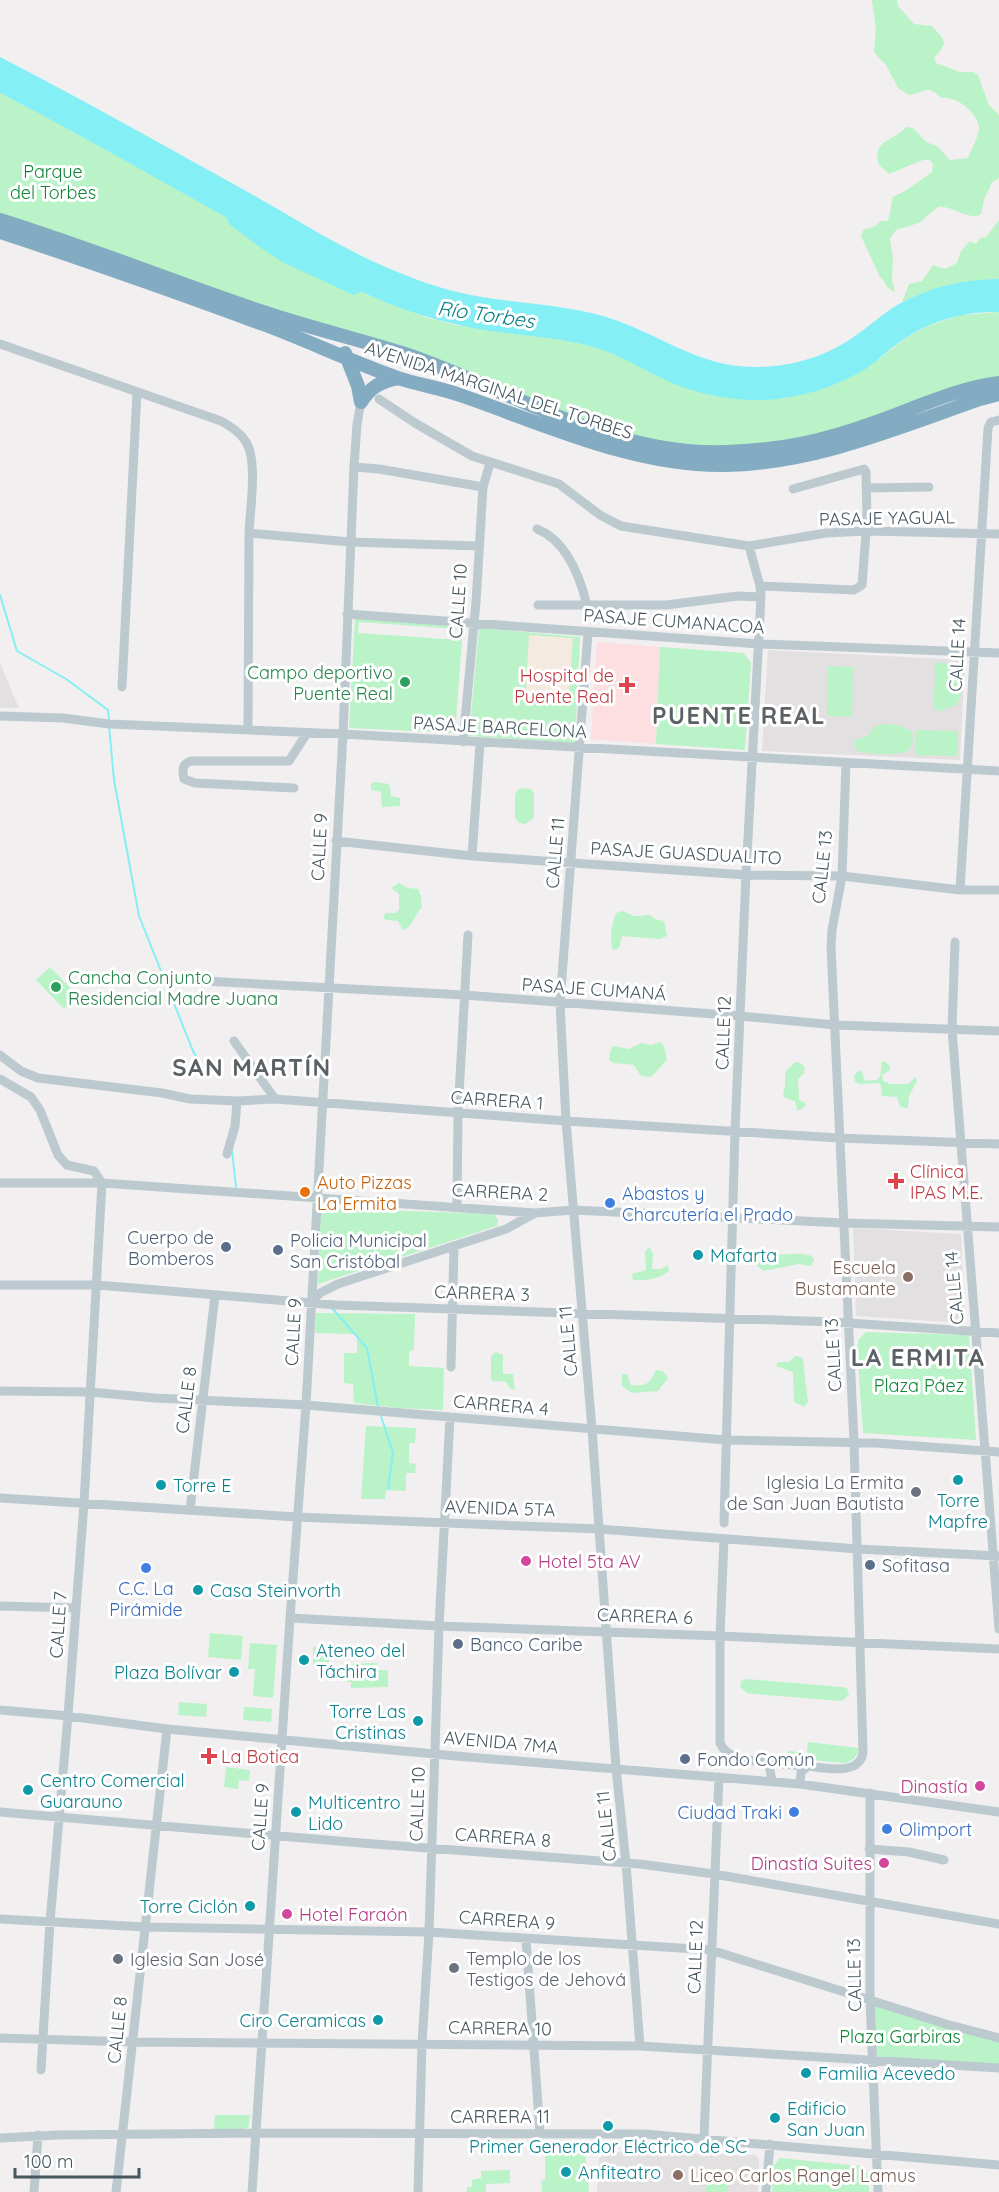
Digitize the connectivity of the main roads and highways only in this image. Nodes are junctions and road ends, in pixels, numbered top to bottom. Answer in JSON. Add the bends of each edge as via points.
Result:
{"nodes":[{"id":1,"x":0,"y":220,"type":"edge"},
{"id":2,"x":0,"y":232,"type":"edge"},
{"id":3,"x":355,"y":340,"type":"junction"},
{"id":4,"x":404,"y":354,"type":"junction"},
{"id":5,"x":346,"y":358,"type":"junction"},
{"id":6,"x":398,"y":378,"type":"junction"},
{"id":7,"x":999,"y":378,"type":"edge"},
{"id":8,"x":999,"y":383,"type":"edge"},
{"id":9,"x":976,"y":386,"type":"junction"},
{"id":10,"x":999,"y":394,"type":"edge"}],
"edges":[{"from":1,"to":3,"type":"highway","name":"AVENIDA MARGINAL DEL TORBES"},
{"from":2,"to":5,"type":"highway","name":"AVENIDA MARGINAL DEL TORBES","via":[[254,321]]},
{"from":3,"to":4,"type":"highway","name":"AVENIDA MARGINAL DEL TORBES"},
{"from":3,"to":5,"type":"highway","via":[[345,352]]},
{"from":4,"to":6,"type":"highway"},
{"from":4,"to":9,"type":"highway","name":"AVENIDA MARGINAL DEL TORBES","via":[[611,434],[668,448],[722,452],[790,447],[820,440]]},
{"from":5,"to":6,"type":"highway","name":"AVENIDA MARGINAL DEL TORBES"},
{"from":5,"to":6,"type":"highway","via":[[361,402],[376,385]]},
{"from":6,"to":10,"type":"highway","name":"AVENIDA MARGINAL DEL TORBES","via":[[458,394],[642,456],[725,465],[824,452]]},
{"from":7,"to":9,"type":"highway"},
{"from":8,"to":9,"type":"highway","name":"AVENIDA MARGINAL DEL TORBES"}]}
